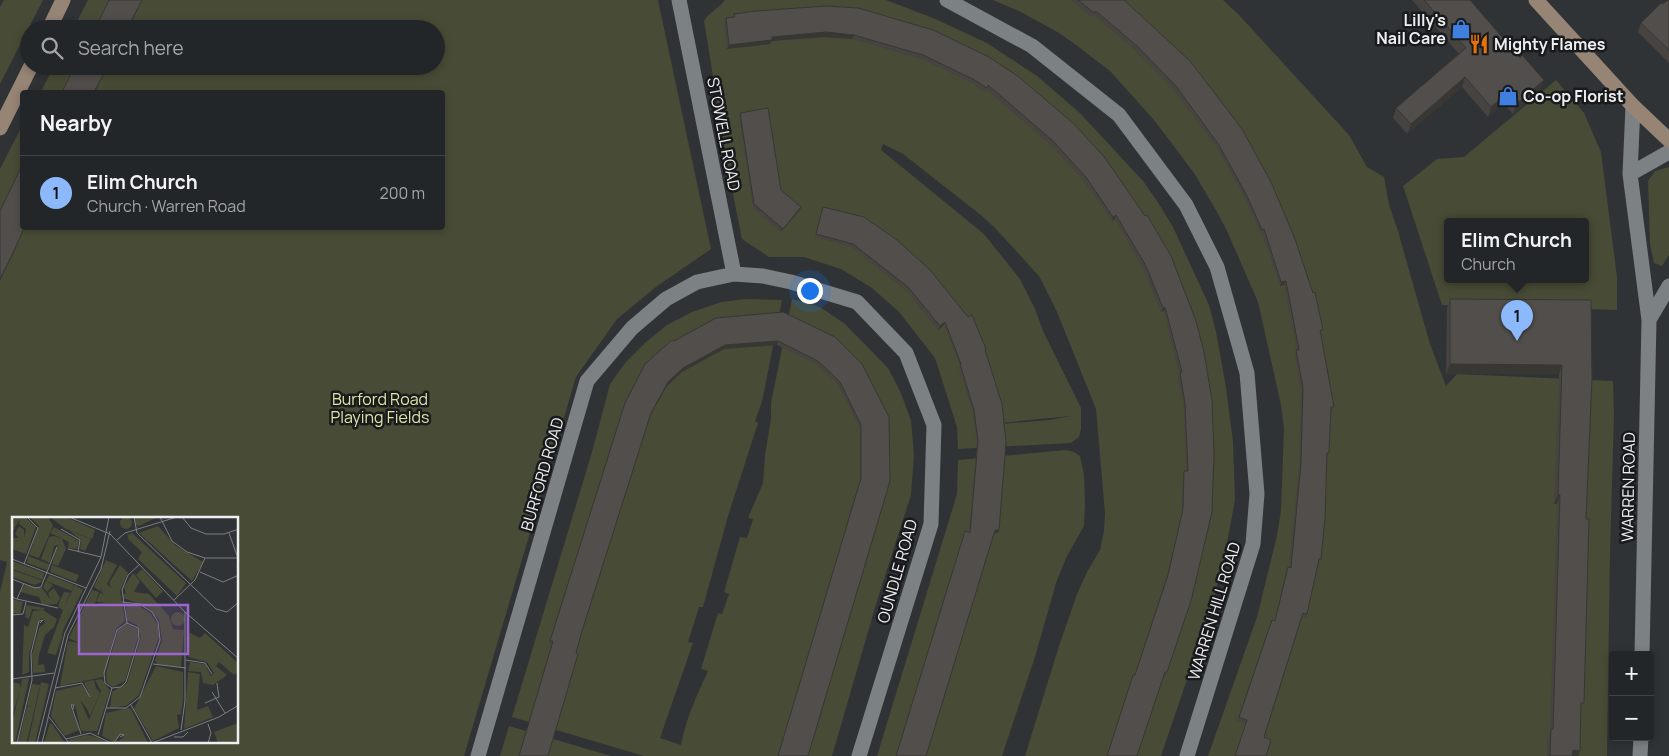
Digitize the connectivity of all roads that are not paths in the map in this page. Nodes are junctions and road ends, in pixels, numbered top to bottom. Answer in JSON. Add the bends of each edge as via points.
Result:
{"nodes":[{"id":1,"x":63,"y":0,"type":"edge"},
{"id":2,"x":679,"y":0,"type":"edge"},
{"id":3,"x":947,"y":0,"type":"edge"},
{"id":4,"x":1536,"y":0,"type":"edge"},
{"id":5,"x":53,"y":20,"type":"edge"},
{"id":6,"x":26,"y":75,"type":"edge"},
{"id":7,"x":1633,"y":106,"type":"junction"},
{"id":8,"x":0,"y":128,"type":"edge"},
{"id":9,"x":1669,"y":140,"type":"edge"},
{"id":10,"x":1669,"y":152,"type":"edge"},
{"id":11,"x":1630,"y":174,"type":"junction"},
{"id":12,"x":734,"y":274,"type":"junction"},
{"id":13,"x":1669,"y":286,"type":"edge"},
{"id":14,"x":1649,"y":320,"type":"junction"},
{"id":15,"x":1642,"y":651,"type":"edge"},
{"id":16,"x":1640,"y":741,"type":"edge"},
{"id":17,"x":478,"y":756,"type":"edge"},
{"id":18,"x":859,"y":756,"type":"edge"},
{"id":19,"x":1187,"y":756,"type":"edge"},
{"id":20,"x":1640,"y":756,"type":"edge"}],
"edges":[{"from":1,"to":5,"type":"street"},
{"from":2,"to":12,"type":"street","name":"STOWELL ROAD"},
{"from":3,"to":19,"type":"street","name":"WARREN HILL ROAD","via":[[1032,46],[1119,115],[1186,205],[1217,267],[1247,373],[1257,494],[1254,544]]},
{"from":4,"to":7,"type":"street"},
{"from":6,"to":8,"type":"street"},
{"from":7,"to":9,"type":"street"},
{"from":7,"to":11,"type":"street","name":"WARREN ROAD"},
{"from":10,"to":11,"type":"street"},
{"from":11,"to":14,"type":"street","name":"WARREN ROAD"},
{"from":12,"to":17,"type":"street","name":"BURFORD ROAD","via":[[697,282],[666,299],[632,328],[587,381]]},
{"from":12,"to":18,"type":"street","name":"OUNDLE ROAD","via":[[791,282],[856,302],[906,353],[934,424],[931,524]]},
{"from":13,"to":14,"type":"street","name":"WARREN ROAD"},
{"from":14,"to":15,"type":"street","name":"WARREN ROAD"},
{"from":16,"to":20,"type":"street"}]}
